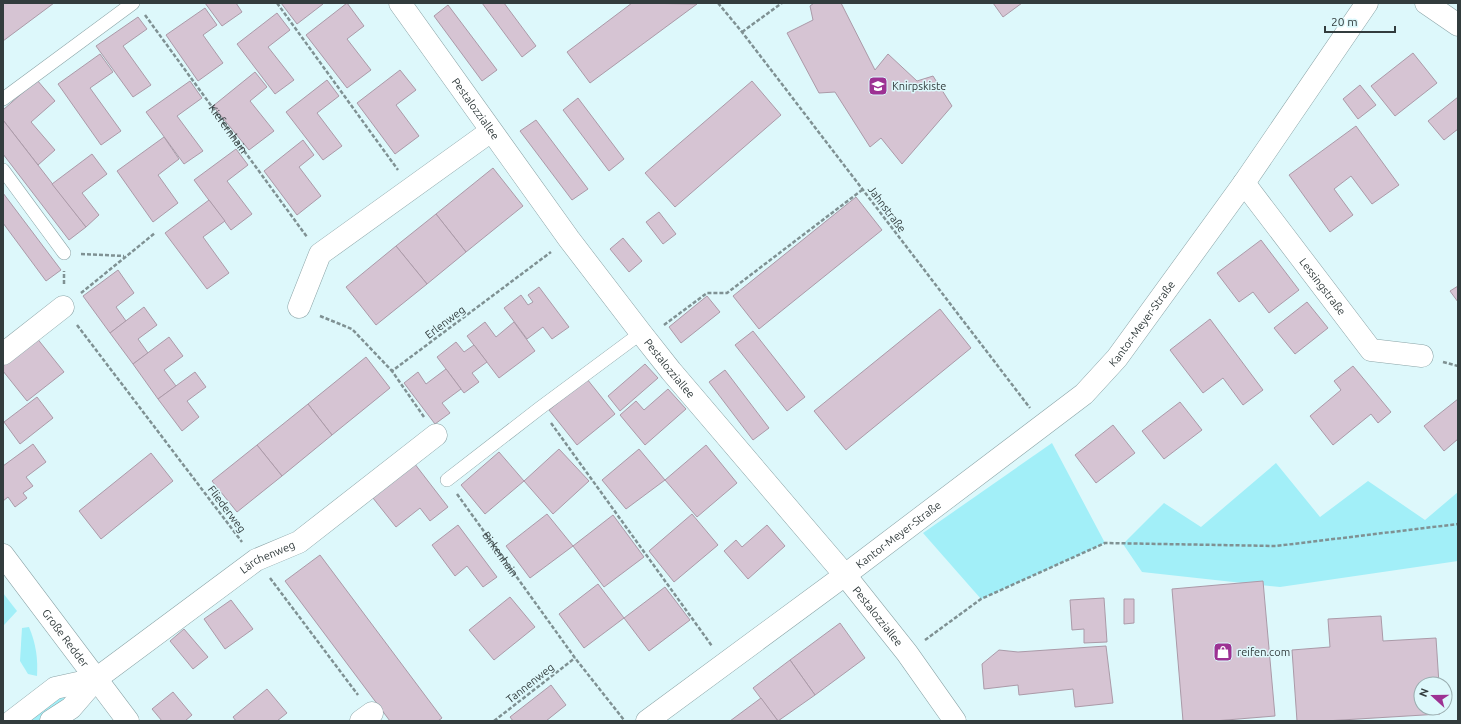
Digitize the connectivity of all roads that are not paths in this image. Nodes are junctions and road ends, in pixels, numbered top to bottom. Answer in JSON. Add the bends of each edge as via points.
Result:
{"nodes":[{"id":1,"x":400,"y":3,"type":"edge"},
{"id":2,"x":1367,"y":3,"type":"edge"},
{"id":3,"x":1426,"y":3,"type":"edge"},
{"id":4,"x":137,"y":6,"type":"edge"},
{"id":5,"x":1458,"y":25,"type":"edge"},
{"id":6,"x":3,"y":99,"type":"edge"},
{"id":7,"x":491,"y":131,"type":"junction"},
{"id":8,"x":3,"y":170,"type":"edge"},
{"id":9,"x":1244,"y":183,"type":"junction"},
{"id":10,"x":64,"y":253,"type":"road end"},
{"id":11,"x":63,"y":307,"type":"road end"},
{"id":12,"x":299,"y":307,"type":"road end"},
{"id":13,"x":641,"y":334,"type":"junction"},
{"id":14,"x":3,"y":354,"type":"edge"},
{"id":15,"x":1422,"y":356,"type":"dead end"},
{"id":16,"x":436,"y":434,"type":"road end"},
{"id":17,"x":447,"y":480,"type":"road end"},
{"id":18,"x":3,"y":554,"type":"edge"},
{"id":19,"x":845,"y":575,"type":"junction"},
{"id":20,"x":96,"y":679,"type":"junction"},
{"id":21,"x":12,"y":721,"type":"edge"},
{"id":22,"x":51,"y":721,"type":"edge"},
{"id":23,"x":128,"y":721,"type":"edge"},
{"id":24,"x":647,"y":721,"type":"edge"},
{"id":25,"x":955,"y":721,"type":"edge"}],
"edges":[{"from":1,"to":7,"type":"street","name":"Pestalozziallee"},
{"from":2,"to":9,"type":"street","name":"Kantor-Meyer-Straße"},
{"from":3,"to":5,"type":"street"},
{"from":4,"to":6,"type":"lane"},
{"from":7,"to":12,"type":"street","via":[[320,254]]},
{"from":7,"to":13,"type":"street","name":"Pestalozziallee"},
{"from":8,"to":10,"type":"lane"},
{"from":9,"to":15,"type":"street","name":"Lessingstraße","via":[[1371,350]]},
{"from":9,"to":19,"type":"street","name":"Kantor-Meyer-Straße","via":[[1118,358],[1084,394]]},
{"from":11,"to":14,"type":"street"},
{"from":13,"to":17,"type":"lane"},
{"from":13,"to":19,"type":"street","name":"Pestalozziallee"},
{"from":16,"to":20,"type":"street","name":"Lärchenweg","via":[[299,542],[256,560]]},
{"from":18,"to":20,"type":"street","name":"Große Redder"},
{"from":19,"to":24,"type":"street"},
{"from":19,"to":25,"type":"street","name":"Pestalozziallee"},
{"from":20,"to":21,"type":"street","name":"Lärchenweg","via":[[55,688]]},
{"from":20,"to":22,"type":"street","name":"Lärchenweg","via":[[71,708]]},
{"from":20,"to":23,"type":"street","name":"Große Redder"}]}
